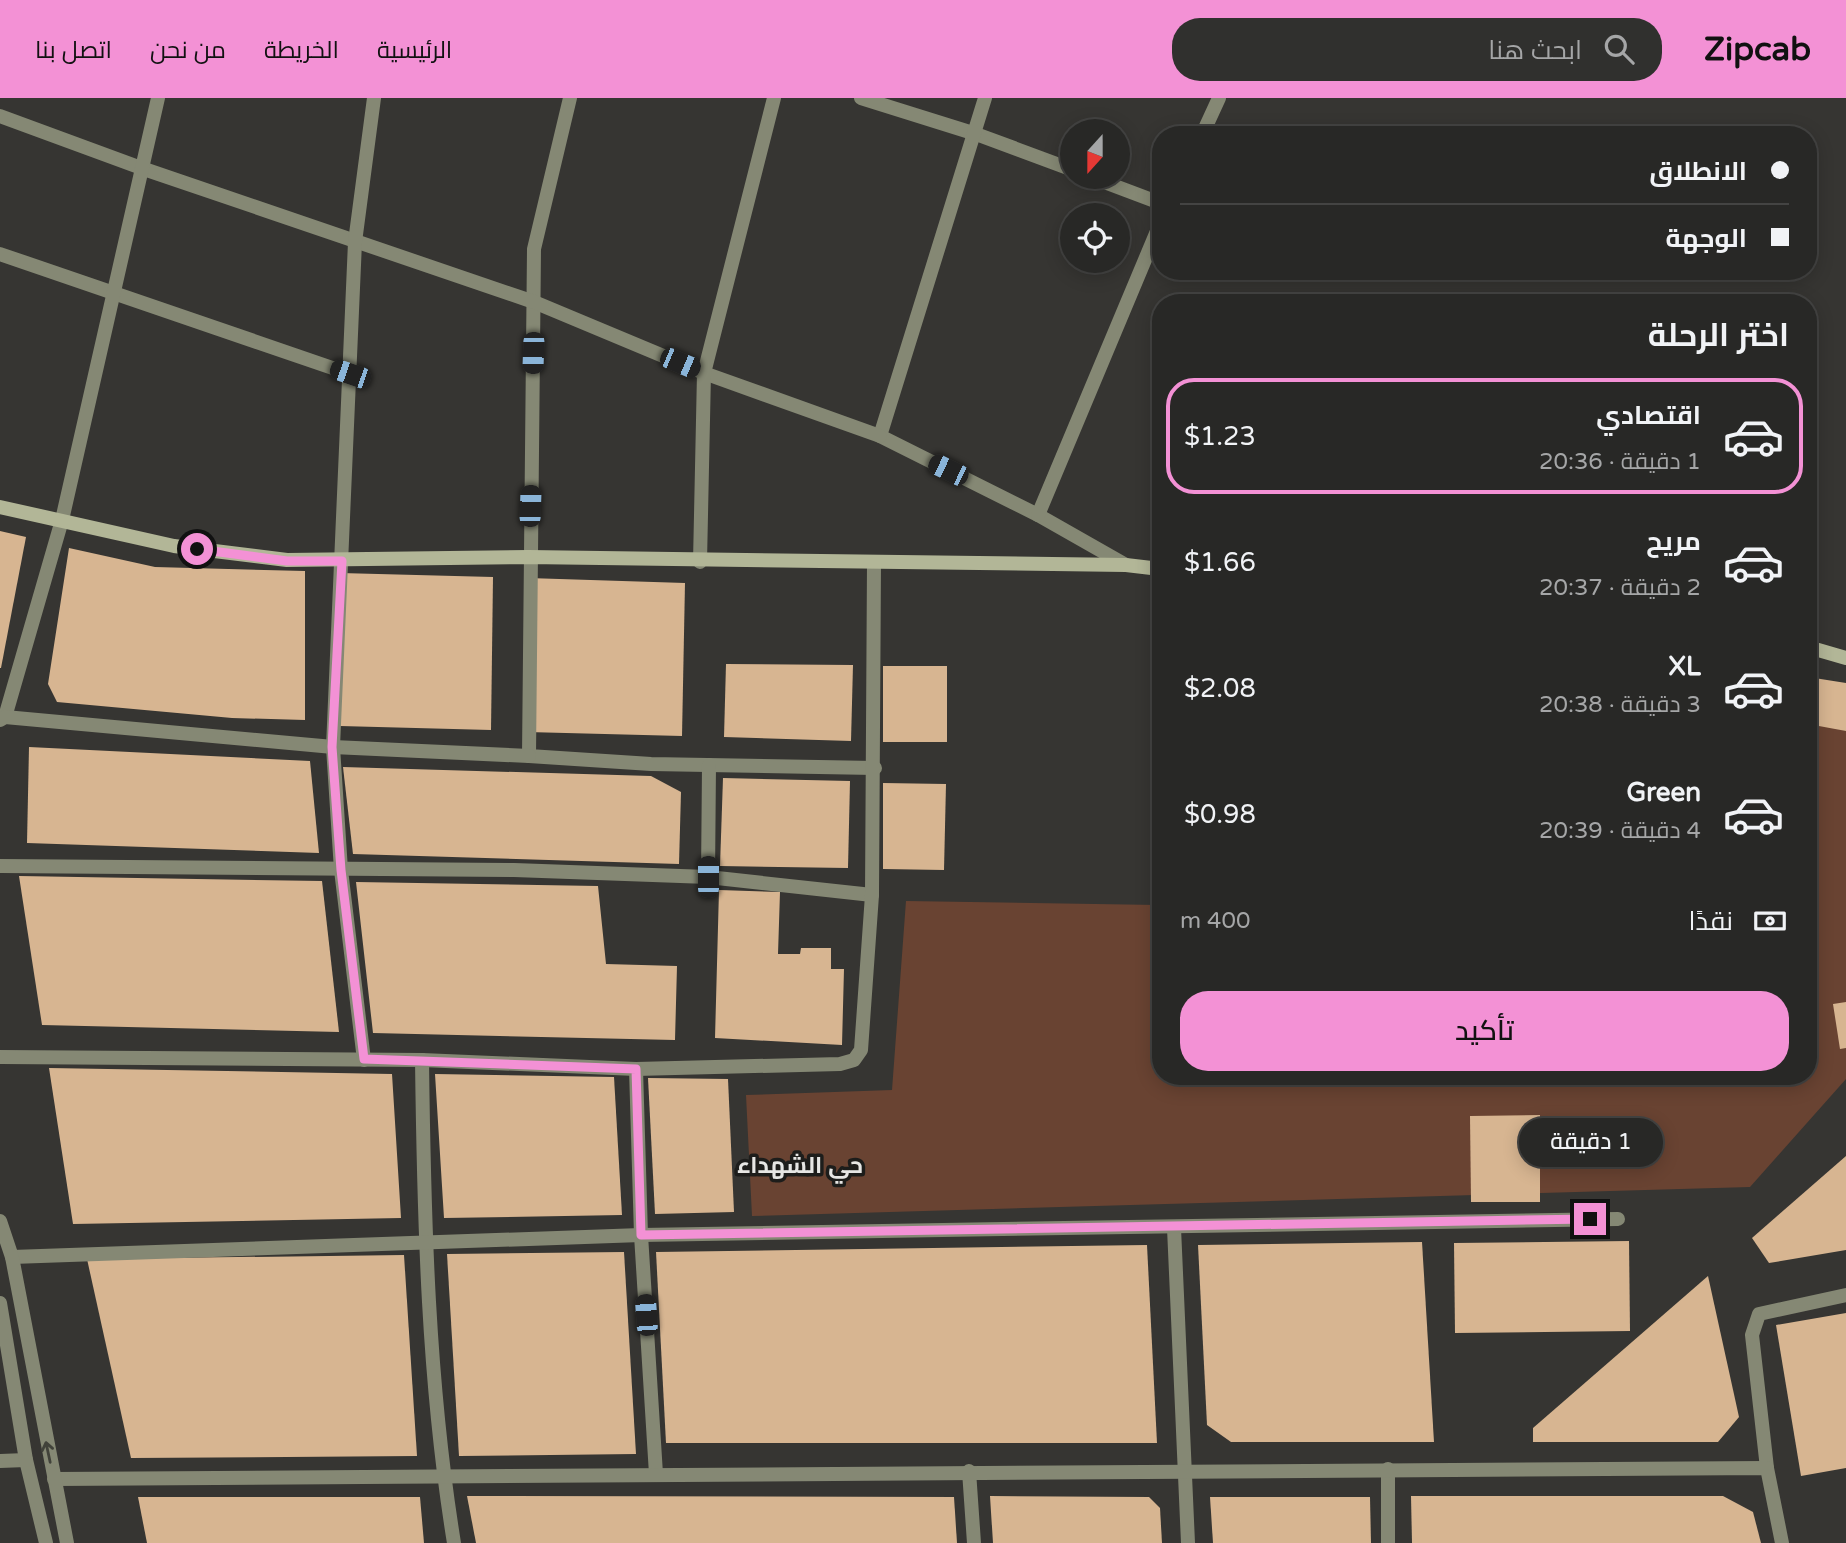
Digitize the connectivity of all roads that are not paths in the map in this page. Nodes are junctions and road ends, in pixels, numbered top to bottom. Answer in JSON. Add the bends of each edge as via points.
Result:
{"nodes":[{"id":1,"x":158,"y":98,"type":"edge"},
{"id":2,"x":374,"y":98,"type":"edge"},
{"id":3,"x":570,"y":98,"type":"edge"},
{"id":4,"x":774,"y":98,"type":"edge"},
{"id":5,"x":861,"y":98,"type":"edge"},
{"id":6,"x":985,"y":98,"type":"edge"},
{"id":7,"x":1219,"y":98,"type":"edge"},
{"id":8,"x":0,"y":116,"type":"edge"},
{"id":9,"x":1206,"y":126,"type":"edge"},
{"id":10,"x":976,"y":134,"type":"junction"},
{"id":11,"x":1060,"y":165,"type":"edge"},
{"id":12,"x":144,"y":169,"type":"junction"},
{"id":13,"x":1123,"y":189,"type":"edge"},
{"id":14,"x":1152,"y":200,"type":"edge"},
{"id":15,"x":355,"y":242,"type":"junction"},
{"id":16,"x":1152,"y":243,"type":"edge"},
{"id":17,"x":0,"y":254,"type":"edge"},
{"id":18,"x":111,"y":293,"type":"junction"},
{"id":19,"x":534,"y":302,"type":"junction"},
{"id":20,"x":704,"y":373,"type":"junction"},
{"id":21,"x":350,"y":374,"type":"junction"},
{"id":22,"x":880,"y":436,"type":"junction"},
{"id":23,"x":0,"y":507,"type":"edge"},
{"id":24,"x":1038,"y":515,"type":"junction"},
{"id":25,"x":62,"y":520,"type":"junction"},
{"id":26,"x":528,"y":557,"type":"junction"},
{"id":27,"x":342,"y":561,"type":"junction"},
{"id":28,"x":700,"y":562,"type":"junction"},
{"id":29,"x":874,"y":563,"type":"junction"},
{"id":30,"x":1126,"y":565,"type":"junction"},
{"id":31,"x":1152,"y":568,"type":"edge"},
{"id":32,"x":1817,"y":650,"type":"edge"},
{"id":33,"x":1846,"y":658,"type":"edge"},
{"id":34,"x":3,"y":718,"type":"edge"},
{"id":35,"x":332,"y":747,"type":"junction"},
{"id":36,"x":529,"y":756,"type":"junction"},
{"id":37,"x":709,"y":765,"type":"junction"},
{"id":38,"x":875,"y":768,"type":"junction"},
{"id":39,"x":0,"y":866,"type":"edge"},
{"id":40,"x":341,"y":870,"type":"junction"},
{"id":41,"x":708,"y":877,"type":"junction"},
{"id":42,"x":872,"y":895,"type":"junction"},
{"id":43,"x":0,"y":1057,"type":"edge"},
{"id":44,"x":364,"y":1059,"type":"junction"},
{"id":45,"x":422,"y":1060,"type":"junction"},
{"id":46,"x":636,"y":1069,"type":"junction"},
{"id":47,"x":1618,"y":1219,"type":"dead end"},
{"id":48,"x":0,"y":1221,"type":"edge"},
{"id":49,"x":1174,"y":1228,"type":"junction"},
{"id":50,"x":641,"y":1235,"type":"junction"},
{"id":51,"x":424,"y":1242,"type":"junction"},
{"id":52,"x":12,"y":1257,"type":"junction"},
{"id":53,"x":1846,"y":1295,"type":"edge"},
{"id":54,"x":0,"y":1303,"type":"edge"},
{"id":55,"x":26,"y":1460,"type":"junction"},
{"id":56,"x":0,"y":1461,"type":"edge"},
{"id":57,"x":1767,"y":1468,"type":"junction"},
{"id":58,"x":1388,"y":1469,"type":"junction"},
{"id":59,"x":1184,"y":1470,"type":"junction"},
{"id":60,"x":969,"y":1471,"type":"junction"},
{"id":61,"x":656,"y":1474,"type":"junction"},
{"id":62,"x":443,"y":1477,"type":"junction"},
{"id":63,"x":54,"y":1479,"type":"junction"},
{"id":64,"x":46,"y":1543,"type":"edge"},
{"id":65,"x":67,"y":1543,"type":"edge"},
{"id":66,"x":454,"y":1543,"type":"edge"},
{"id":67,"x":974,"y":1543,"type":"edge"},
{"id":68,"x":1188,"y":1543,"type":"edge"},
{"id":69,"x":1388,"y":1543,"type":"edge"},
{"id":70,"x":1782,"y":1543,"type":"edge"}],
"edges":[{"from":1,"to":12,"type":"street"},
{"from":2,"to":15,"type":"street"},
{"from":3,"to":19,"type":"street","via":[[534,249]]},
{"from":4,"to":20,"type":"street"},
{"from":5,"to":10,"type":"street"},
{"from":6,"to":10,"type":"street"},
{"from":7,"to":9,"type":"street"},
{"from":8,"to":12,"type":"street"},
{"from":10,"to":11,"type":"street"},
{"from":10,"to":22,"type":"street"},
{"from":12,"to":15,"type":"street"},
{"from":12,"to":18,"type":"street"},
{"from":13,"to":14,"type":"street"},
{"from":15,"to":19,"type":"street"},
{"from":15,"to":21,"type":"street"},
{"from":16,"to":24,"type":"street"},
{"from":17,"to":18,"type":"street"},
{"from":18,"to":21,"type":"street"},
{"from":18,"to":25,"type":"street"},
{"from":19,"to":20,"type":"street"},
{"from":19,"to":26,"type":"street"},
{"from":20,"to":22,"type":"street"},
{"from":20,"to":28,"type":"street"},
{"from":21,"to":27,"type":"street"},
{"from":22,"to":24,"type":"street"},
{"from":23,"to":25,"type":"main road"},
{"from":24,"to":30,"type":"street"},
{"from":25,"to":27,"type":"main road","via":[[174,546],[287,561]]},
{"from":25,"to":34,"type":"street"},
{"from":26,"to":27,"type":"main road"},
{"from":26,"to":28,"type":"main road"},
{"from":26,"to":36,"type":"street"},
{"from":27,"to":35,"type":"street"},
{"from":28,"to":29,"type":"main road"},
{"from":29,"to":30,"type":"main road"},
{"from":29,"to":38,"type":"street"},
{"from":30,"to":31,"type":"main road"},
{"from":32,"to":33,"type":"main road"},
{"from":34,"to":35,"type":"street"},
{"from":35,"to":36,"type":"street"},
{"from":35,"to":40,"type":"street"},
{"from":36,"to":37,"type":"street"},
{"from":37,"to":38,"type":"street"},
{"from":37,"to":41,"type":"street"},
{"from":38,"to":42,"type":"street"},
{"from":39,"to":40,"type":"street"},
{"from":40,"to":41,"type":"street"},
{"from":40,"to":44,"type":"street"},
{"from":41,"to":42,"type":"street"},
{"from":42,"to":46,"type":"street","via":[[861,1050],[854,1059],[839,1064]]},
{"from":43,"to":44,"type":"street"},
{"from":44,"to":45,"type":"street"},
{"from":45,"to":46,"type":"street"},
{"from":45,"to":51,"type":"street"},
{"from":46,"to":50,"type":"street"},
{"from":47,"to":49,"type":"street"},
{"from":48,"to":52,"type":"street"},
{"from":49,"to":50,"type":"street"},
{"from":49,"to":59,"type":"street"},
{"from":50,"to":51,"type":"street"},
{"from":50,"to":61,"type":"street"},
{"from":51,"to":52,"type":"street"},
{"from":51,"to":62,"type":"street"},
{"from":63,"to":52,"type":"street","one_way":true},
{"from":53,"to":57,"type":"street","via":[[1756,1318],[1752,1335]]},
{"from":54,"to":55,"type":"street"},
{"from":55,"to":56,"type":"street"},
{"from":55,"to":64,"type":"street"},
{"from":57,"to":58,"type":"street"},
{"from":57,"to":70,"type":"street"},
{"from":58,"to":59,"type":"street"},
{"from":58,"to":69,"type":"street"},
{"from":59,"to":60,"type":"street"},
{"from":59,"to":68,"type":"street"},
{"from":60,"to":61,"type":"street"},
{"from":60,"to":67,"type":"street"},
{"from":61,"to":62,"type":"street"},
{"from":62,"to":63,"type":"street"},
{"from":62,"to":66,"type":"street"},
{"from":63,"to":65,"type":"street"}]}
